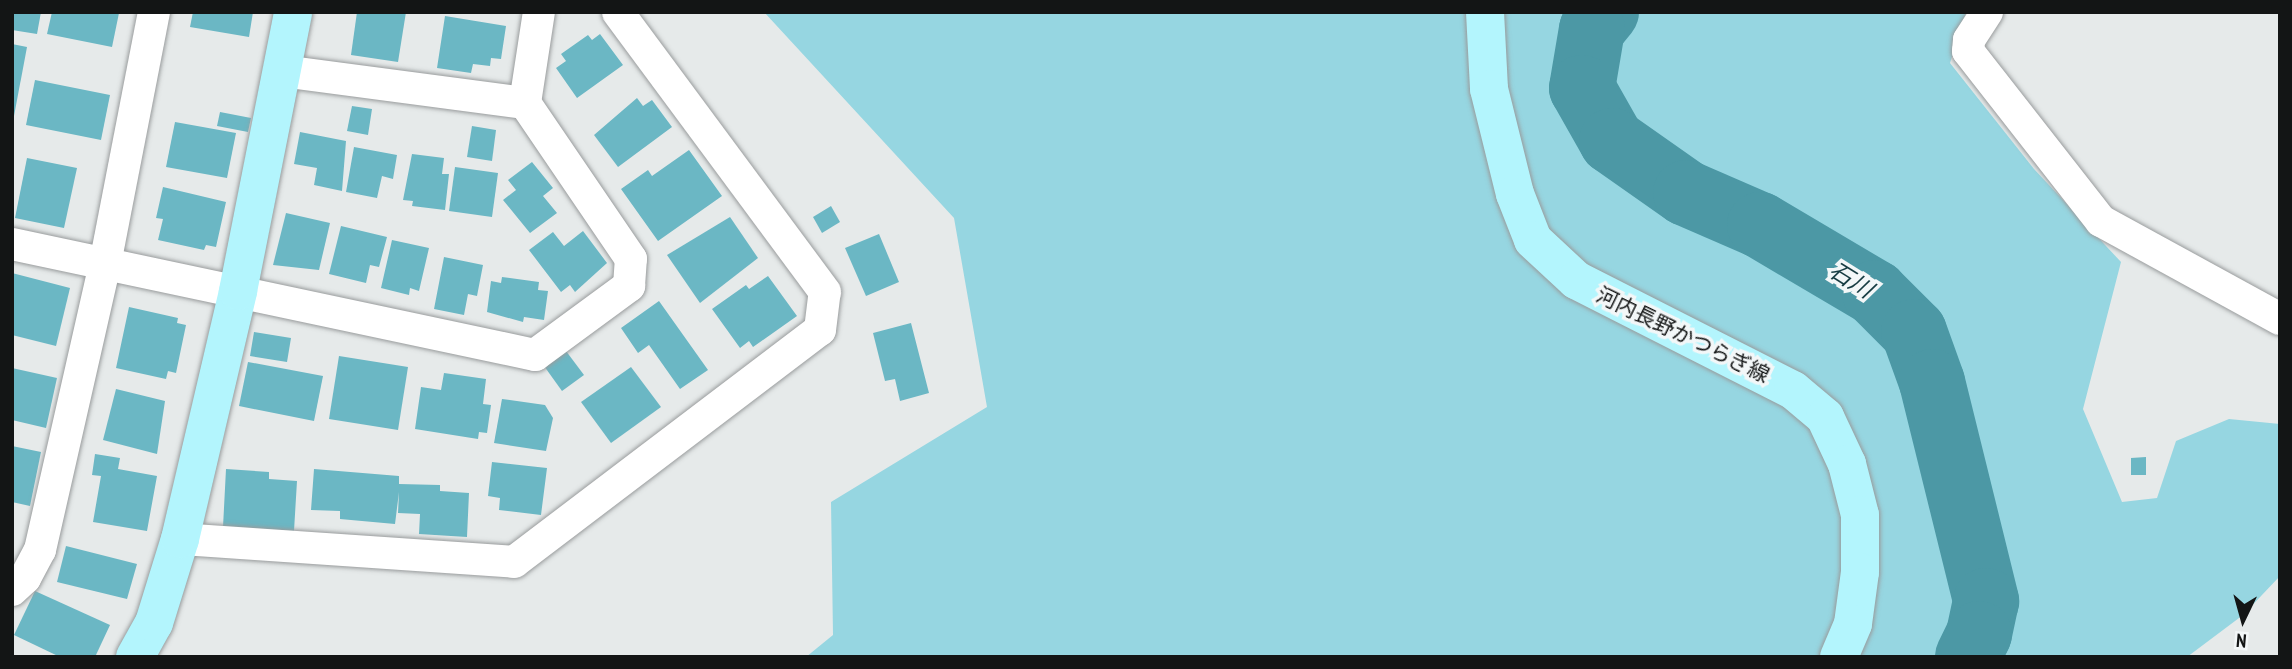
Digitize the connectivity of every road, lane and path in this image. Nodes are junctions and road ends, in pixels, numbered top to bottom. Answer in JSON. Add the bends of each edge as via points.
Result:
{"nodes":[{"id":1,"x":155,"y":12,"type":"edge"},
{"id":2,"x":293,"y":12,"type":"edge"},
{"id":3,"x":539,"y":12,"type":"edge"},
{"id":4,"x":618,"y":12,"type":"edge"},
{"id":5,"x":1485,"y":12,"type":"edge"},
{"id":6,"x":1987,"y":12,"type":"edge"},
{"id":7,"x":282,"y":71,"type":"junction"},
{"id":8,"x":525,"y":103,"type":"junction"},
{"id":9,"x":12,"y":244,"type":"edge"},
{"id":10,"x":104,"y":264,"type":"junction"},
{"id":11,"x":238,"y":291,"type":"junction"},
{"id":12,"x":2280,"y":319,"type":"edge"},
{"id":13,"x":180,"y":538,"type":"junction"},
{"id":14,"x":12,"y":590,"type":"edge"},
{"id":15,"x":135,"y":657,"type":"edge"},
{"id":16,"x":1839,"y":657,"type":"edge"}],
"edges":[{"from":1,"to":10,"type":"street"},
{"from":2,"to":7,"type":"main road"},
{"from":3,"to":8,"type":"street"},
{"from":4,"to":13,"type":"street","via":[[825,292],[820,330],[514,562]]},
{"from":5,"to":16,"type":"main road","name":"河内長野かつらぎ線","via":[[1489,89],[1515,194],[1533,240],[1576,280],[1793,390],[1825,416],[1847,464],[1860,514],[1860,572],[1853,624]]},
{"from":6,"to":12,"type":"street","via":[[1969,40],[1968,51],[2101,221]]},
{"from":7,"to":8,"type":"street"},
{"from":7,"to":11,"type":"main road"},
{"from":8,"to":11,"type":"street","via":[[631,259],[629,286],[535,355]]},
{"from":9,"to":10,"type":"street"},
{"from":10,"to":11,"type":"street"},
{"from":10,"to":14,"type":"street","via":[[40,550],[25,578]]},
{"from":11,"to":13,"type":"main road"},
{"from":13,"to":15,"type":"main road","via":[[154,623]]}]}
